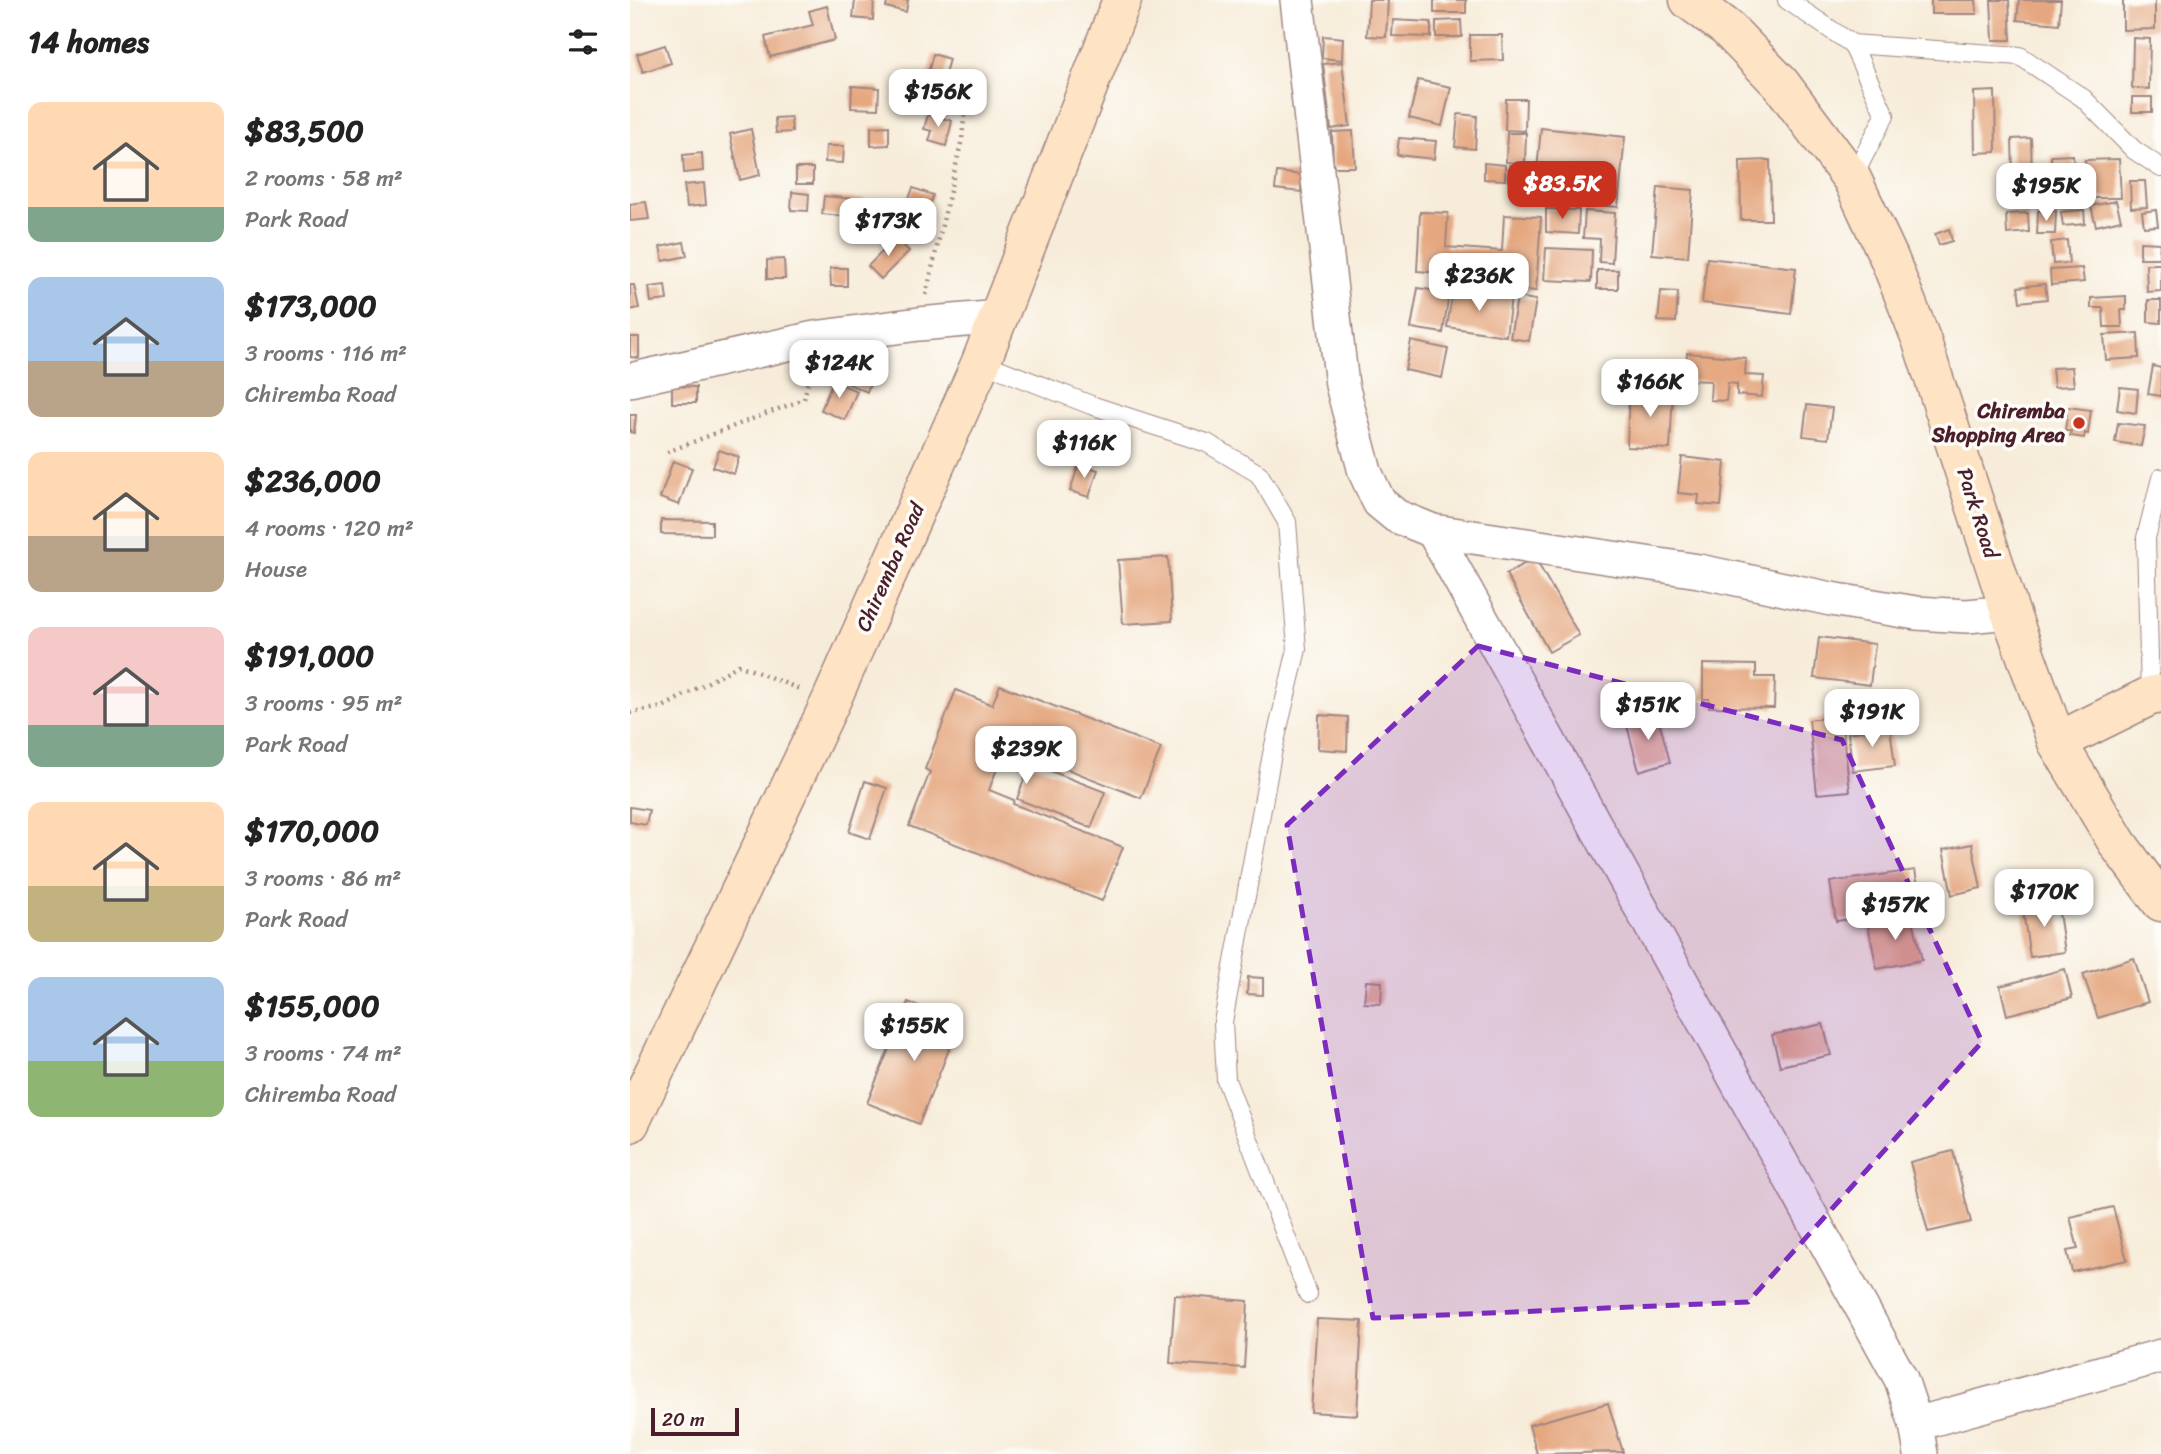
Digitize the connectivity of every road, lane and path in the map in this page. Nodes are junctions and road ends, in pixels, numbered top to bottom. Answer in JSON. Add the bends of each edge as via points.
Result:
{"nodes":[{"id":1,"x":1122,"y":0,"type":"edge"},
{"id":2,"x":1297,"y":0,"type":"edge"},
{"id":3,"x":1689,"y":0,"type":"edge"},
{"id":4,"x":1787,"y":0,"type":"edge"},
{"id":5,"x":1852,"y":44,"type":"junction"},
{"id":6,"x":965,"y":108,"type":"dead end"},
{"id":7,"x":2161,"y":168,"type":"edge"},
{"id":8,"x":1852,"y":179,"type":"junction"},
{"id":9,"x":1000,"y":317,"type":"junction"},
{"id":10,"x":919,"y":324,"type":"junction"},
{"id":11,"x":814,"y":338,"type":"junction"},
{"id":12,"x":981,"y":362,"type":"junction"},
{"id":13,"x":630,"y":380,"type":"edge"},
{"id":14,"x":667,"y":452,"type":"dead end"},
{"id":15,"x":2161,"y":478,"type":"edge"},
{"id":16,"x":1433,"y":531,"type":"junction"},
{"id":17,"x":2010,"y":612,"type":"junction"},
{"id":18,"x":2156,"y":695,"type":"edge"},
{"id":19,"x":831,"y":701,"type":"junction"},
{"id":20,"x":630,"y":713,"type":"edge"},
{"id":21,"x":2057,"y":742,"type":"junction"},
{"id":22,"x":2161,"y":902,"type":"edge"},
{"id":23,"x":630,"y":1123,"type":"edge"},
{"id":24,"x":1308,"y":1294,"type":"dead end"},
{"id":25,"x":2161,"y":1356,"type":"edge"},
{"id":26,"x":1918,"y":1439,"type":"edge"}],
"edges":[{"from":1,"to":9,"type":"main road","name":"Chiremba Road"},
{"from":2,"to":16,"type":"street","via":[[1342,385],[1365,472],[1379,502],[1395,516]]},
{"from":3,"to":8,"type":"main road","name":"Park Road","via":[[1727,28],[1781,84]]},
{"from":4,"to":5,"type":"lane"},
{"from":5,"to":7,"type":"lane","via":[[2020,56],[2083,98],[2134,150]]},
{"from":5,"to":8,"type":"lane","via":[[1885,115]]},
{"from":6,"to":10,"type":"path","via":[[962,139]]},
{"from":8,"to":17,"type":"main road","name":"Park Road","via":[[1921,339]]},
{"from":9,"to":10,"type":"street"},
{"from":9,"to":12,"type":"main road","name":"Chiremba Road"},
{"from":10,"to":11,"type":"street"},
{"from":11,"to":13,"type":"street"},
{"from":11,"to":14,"type":"path","via":[[815,356],[804,399]]},
{"from":12,"to":19,"type":"main road","name":"Chiremba Road"},
{"from":12,"to":24,"type":"lane","via":[[1090,405],[1207,443],[1259,474],[1287,522],[1297,649],[1272,754],[1223,1022],[1226,1080]]},
{"from":15,"to":18,"type":"lane","via":[[2146,538]]},
{"from":16,"to":17,"type":"street","via":[[1699,571],[1916,613],[1967,616]]},
{"from":16,"to":26,"type":"street","via":[[1901,1379]]},
{"from":17,"to":21,"type":"main road","name":"Park Road"},
{"from":18,"to":21,"type":"main road"},
{"from":19,"to":20,"type":"path","via":[[739,665],[663,707]]},
{"from":19,"to":23,"type":"main road","name":"Chiremba Road"},
{"from":21,"to":22,"type":"main road","name":"Park Road","via":[[2118,844]]},
{"from":25,"to":26,"type":"street"}]}
